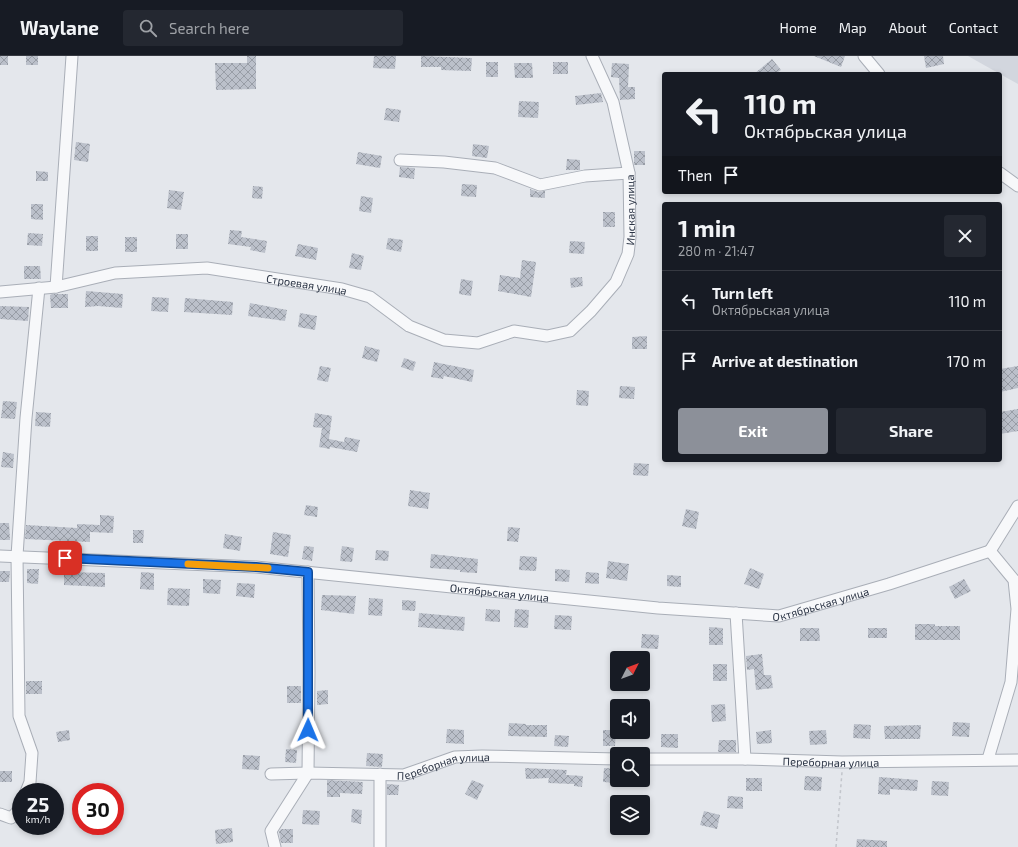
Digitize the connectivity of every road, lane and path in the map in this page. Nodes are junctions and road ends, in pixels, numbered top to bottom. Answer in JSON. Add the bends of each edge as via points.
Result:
{"nodes":[{"id":1,"x":72,"y":56,"type":"edge"},
{"id":2,"x":592,"y":56,"type":"edge"},
{"id":3,"x":864,"y":56,"type":"edge"},
{"id":4,"x":877,"y":72,"type":"edge"},
{"id":5,"x":400,"y":160,"type":"dead end"},
{"id":6,"x":629,"y":173,"type":"junction"},
{"id":7,"x":1002,"y":174,"type":"edge"},
{"id":8,"x":1018,"y":186,"type":"edge"},
{"id":9,"x":56,"y":287,"type":"junction"},
{"id":10,"x":39,"y":288,"type":"junction"},
{"id":11,"x":0,"y":292,"type":"edge"},
{"id":12,"x":591,"y":311,"type":"joint"},
{"id":13,"x":1018,"y":506,"type":"edge"},
{"id":14,"x":990,"y":551,"type":"junction"},
{"id":15,"x":0,"y":556,"type":"edge"},
{"id":16,"x":17,"y":556,"type":"junction"},
{"id":17,"x":308,"y":572,"type":"junction"},
{"id":18,"x":1016,"y":579,"type":"edge"},
{"id":19,"x":736,"y":613,"type":"junction"},
{"id":20,"x":610,"y":759,"type":"edge"},
{"id":21,"x":650,"y":759,"type":"edge"},
{"id":22,"x":745,"y":759,"type":"junction"},
{"id":23,"x":988,"y":759,"type":"junction"},
{"id":24,"x":1018,"y":760,"type":"edge"},
{"id":25,"x":842,"y":762,"type":"junction"},
{"id":26,"x":308,"y":773,"type":"junction"},
{"id":27,"x":271,"y":774,"type":"dead end"},
{"id":28,"x":380,"y":774,"type":"junction"},
{"id":29,"x":30,"y":783,"type":"edge"},
{"id":30,"x":0,"y":814,"type":"edge"},
{"id":31,"x":12,"y":817,"type":"edge"},
{"id":32,"x":275,"y":847,"type":"edge"},
{"id":33,"x":380,"y":847,"type":"edge"},
{"id":34,"x":836,"y":847,"type":"edge"}],
"edges":[{"from":1,"to":9,"type":"street"},
{"from":2,"to":6,"type":"street","name":"Инская улица","via":[[613,102]]},
{"from":3,"to":4,"type":"street"},
{"from":5,"to":6,"type":"street","via":[[494,168],[540,186],[585,176]]},
{"from":6,"to":12,"type":"street","name":"Инская улица","via":[[628,254],[616,282]]},
{"from":7,"to":8,"type":"street"},
{"from":9,"to":10,"type":"street","name":"Строевая улица"},
{"from":9,"to":12,"type":"street","name":"Строевая улица","via":[[115,273],[207,268],[342,289],[370,297],[409,326],[444,340],[478,343],[514,331],[547,336],[570,331]]},
{"from":10,"to":11,"type":"street","name":"Строевая улица"},
{"from":10,"to":16,"type":"street","via":[[26,418]]},
{"from":13,"to":14,"type":"street"},
{"from":14,"to":18,"type":"street"},
{"from":14,"to":19,"type":"street","name":"Октябрьская улица","via":[[779,616]]},
{"from":15,"to":16,"type":"street","name":"Октябрьская улица"},
{"from":16,"to":17,"type":"street","name":"Октябрьская улица","via":[[256,567]]},
{"from":16,"to":29,"type":"street","via":[[18,716],[32,753]]},
{"from":17,"to":19,"type":"street","name":"Октябрьская улица","via":[[658,608]]},
{"from":17,"to":26,"type":"street"},
{"from":18,"to":23,"type":"street","via":[[1017,609],[1011,682]]},
{"from":19,"to":22,"type":"street"},
{"from":20,"to":28,"type":"street","name":"Переборная улица","via":[[455,757],[404,775]]},
{"from":21,"to":22,"type":"street","name":"Переборная улица"},
{"from":22,"to":25,"type":"street","name":"Переборная улица"},
{"from":23,"to":24,"type":"street","name":"Переборная улица"},
{"from":23,"to":25,"type":"street","name":"Переборная улица"},
{"from":25,"to":34,"type":"path"},
{"from":26,"to":27,"type":"street","name":"Переборная улица"},
{"from":26,"to":28,"type":"street","name":"Переборная улица"},
{"from":26,"to":32,"type":"street","via":[[271,831]]},
{"from":28,"to":33,"type":"street"},
{"from":30,"to":31,"type":"street"}]}
